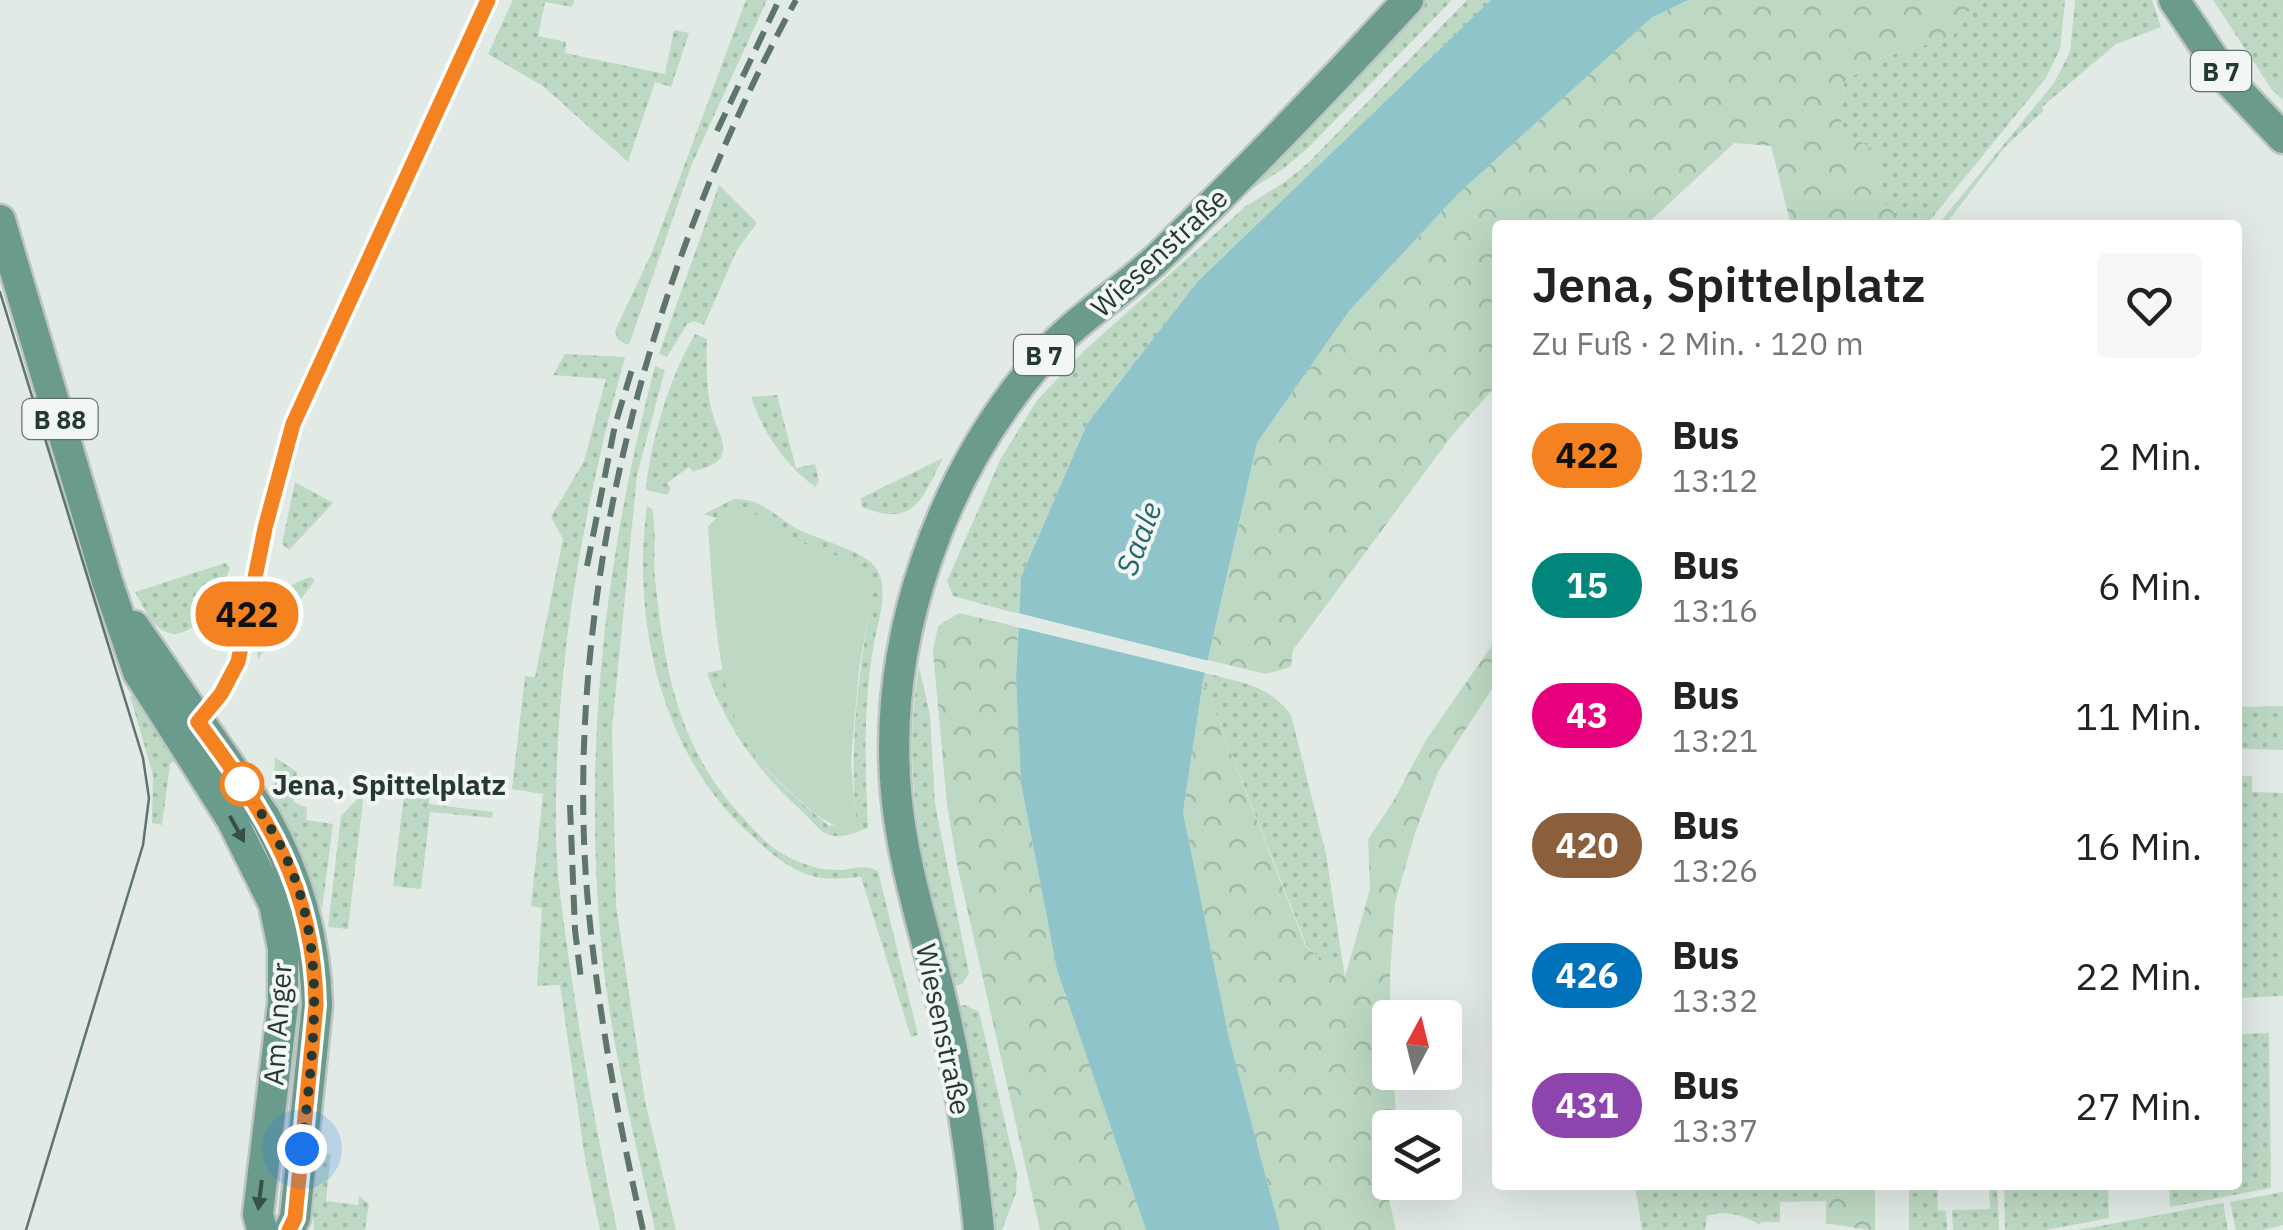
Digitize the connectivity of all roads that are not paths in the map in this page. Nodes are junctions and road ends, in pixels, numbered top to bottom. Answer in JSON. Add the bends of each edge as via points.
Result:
{"nodes":[{"id":1,"x":1408,"y":0,"type":"edge"},
{"id":2,"x":2174,"y":0,"type":"edge"},
{"id":3,"x":2283,"y":138,"type":"edge"},
{"id":4,"x":0,"y":220,"type":"edge"},
{"id":5,"x":184,"y":724,"type":"junction"},
{"id":6,"x":262,"y":1230,"type":"edge"},
{"id":7,"x":289,"y":1230,"type":"edge"},
{"id":8,"x":979,"y":1230,"type":"edge"}],
"edges":[{"from":1,"to":8,"type":"main road","name":"Wiesenstraße","number":"B 7","via":[[1159,258],[1043,356],[996,418],[929,552],[899,674],[896,794],[954,1058]]},
{"from":2,"to":3,"type":"main road","number":"B 7","via":[[2227,79]]},
{"from":4,"to":5,"type":"main road","number":"B 88","via":[[138,672]]},
{"from":5,"to":6,"type":"main road","name":"Am Anger","one_way":true,"via":[[274,904],[282,948],[283,1004],[258,1214]]},
{"from":5,"to":7,"type":"main road","name":"Am Anger","number":"B 88","via":[[265,817],[306,918],[316,1005]]}]}
